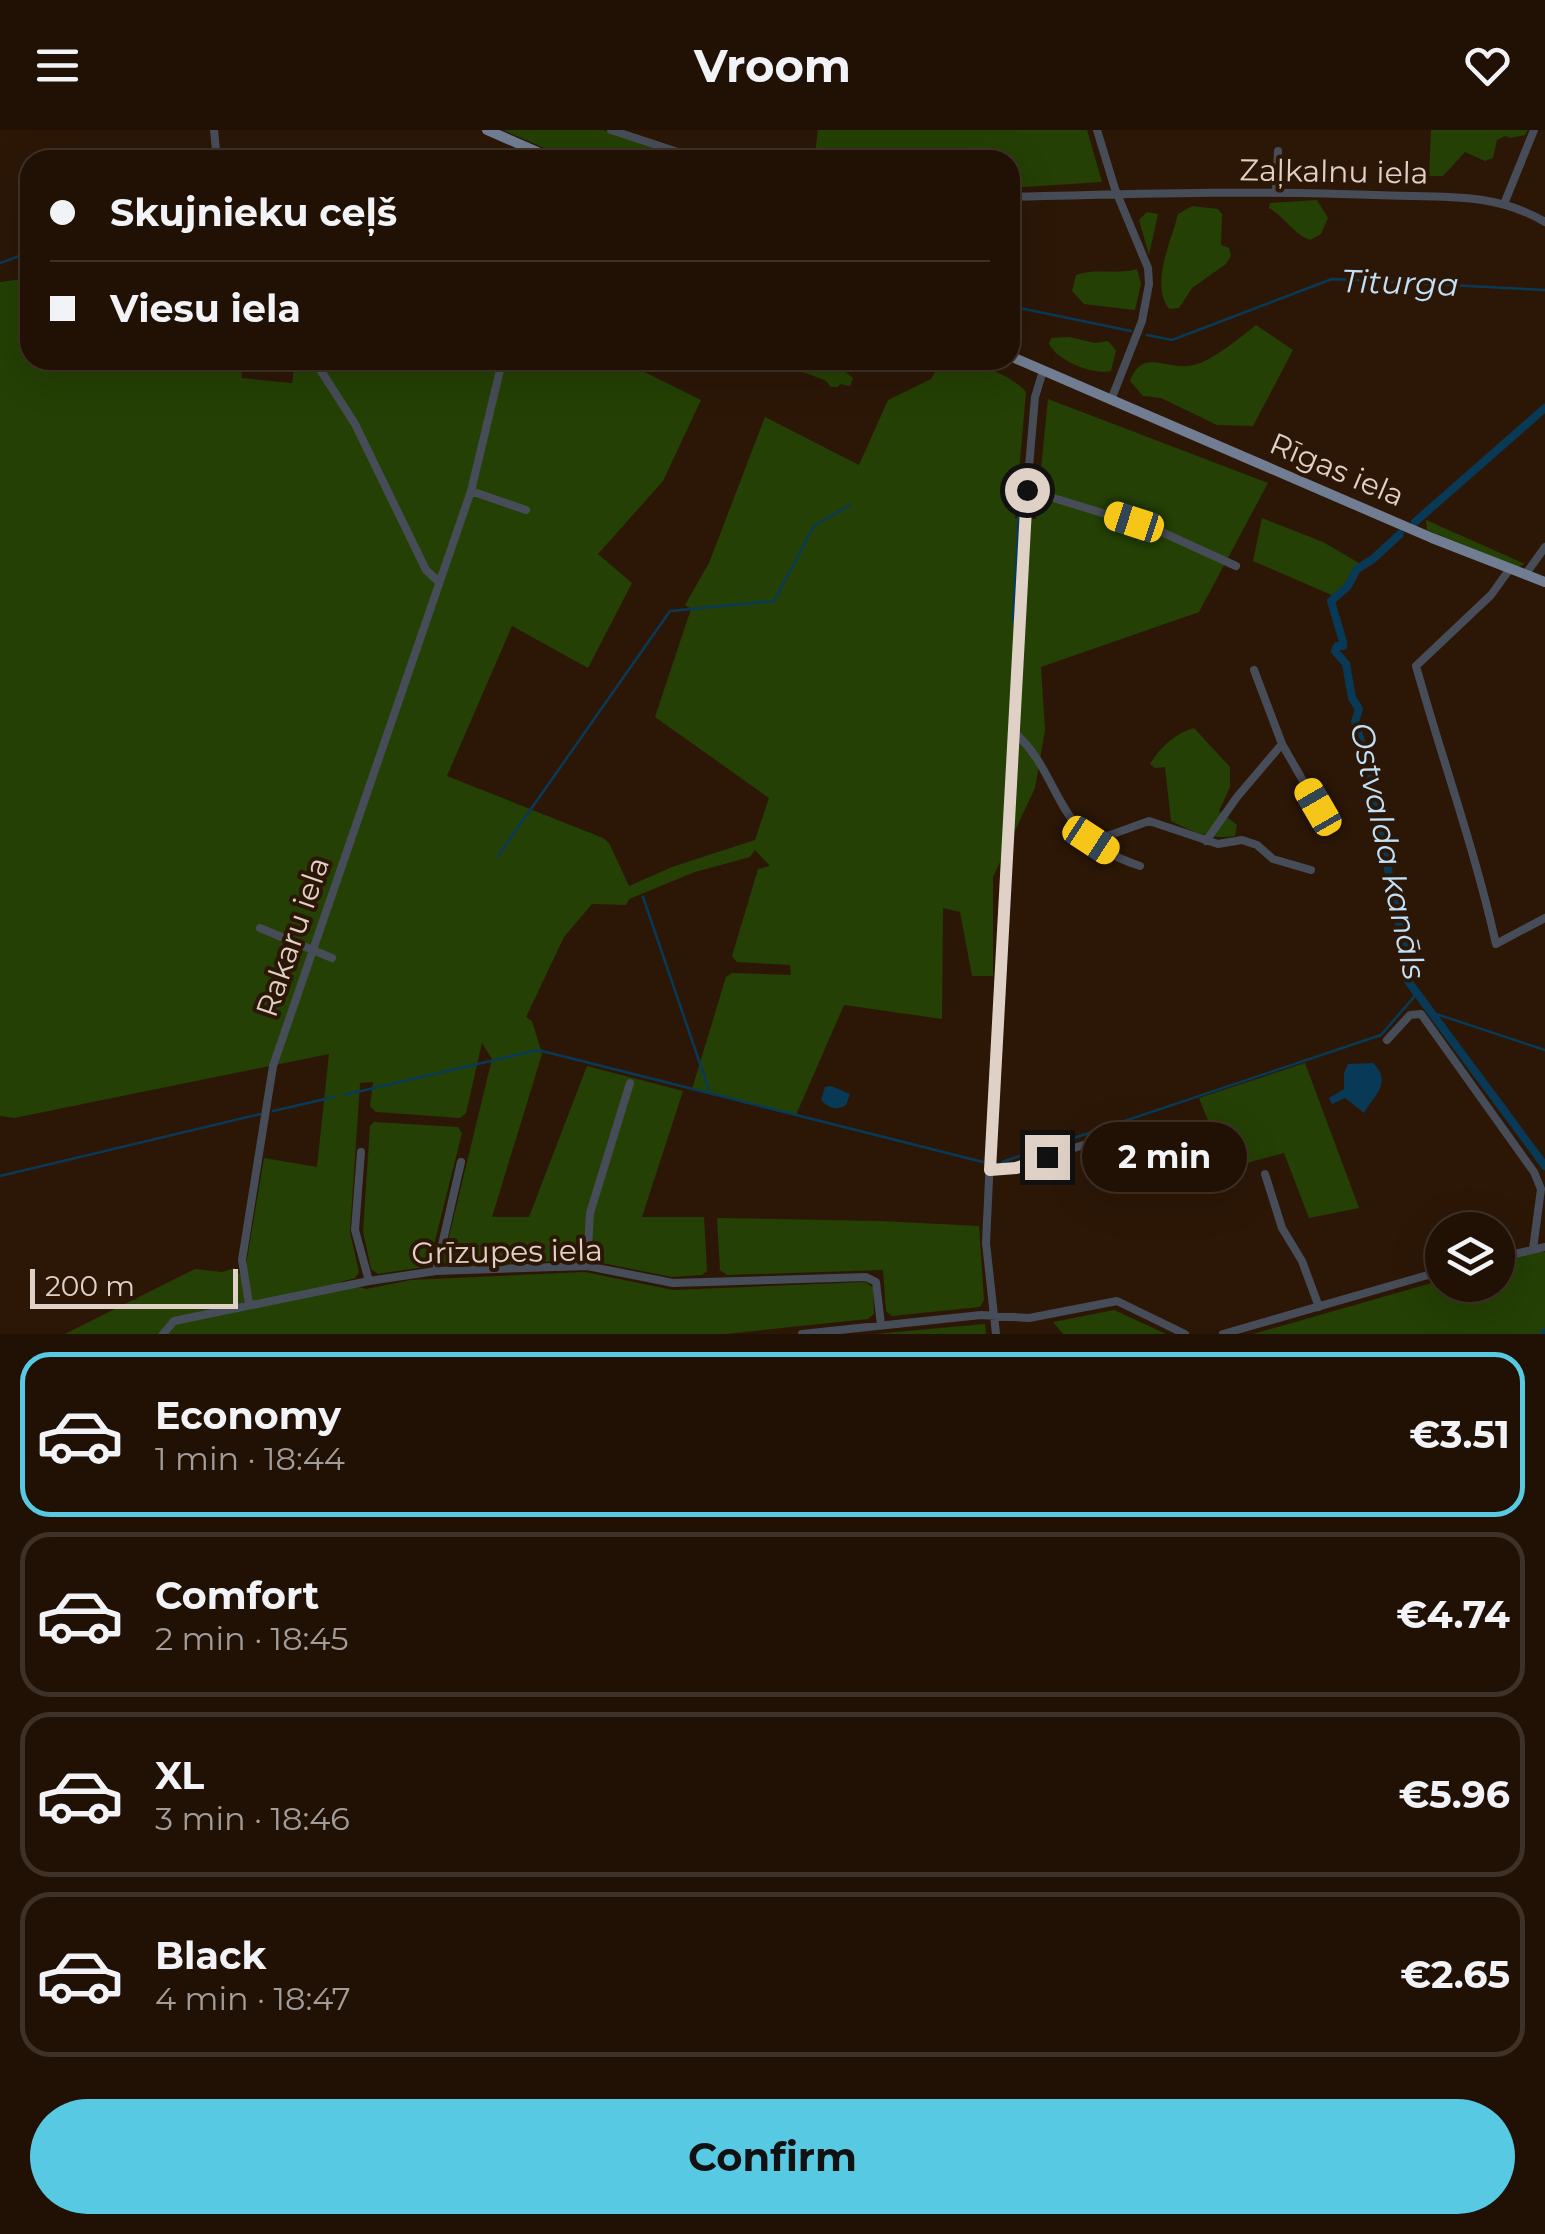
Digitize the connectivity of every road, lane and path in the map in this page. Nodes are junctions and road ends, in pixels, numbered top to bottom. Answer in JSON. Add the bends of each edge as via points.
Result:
{"nodes":[{"id":1,"x":487,"y":130,"type":"edge"},
{"id":2,"x":611,"y":130,"type":"edge"},
{"id":3,"x":1097,"y":130,"type":"edge"},
{"id":4,"x":1534,"y":130,"type":"edge"},
{"id":5,"x":533,"y":150,"type":"edge"},
{"id":6,"x":672,"y":150,"type":"edge"},
{"id":7,"x":1278,"y":150,"type":"dead end"},
{"id":8,"x":1276,"y":192,"type":"junction"},
{"id":9,"x":1118,"y":196,"type":"junction"},
{"id":10,"x":1020,"y":197,"type":"edge"},
{"id":11,"x":1504,"y":204,"type":"junction"},
{"id":12,"x":1545,"y":222,"type":"edge"},
{"id":13,"x":1020,"y":360,"type":"edge"},
{"id":14,"x":320,"y":370,"type":"edge"},
{"id":15,"x":500,"y":370,"type":"dead end"},
{"id":16,"x":1044,"y":370,"type":"junction"},
{"id":17,"x":1111,"y":400,"type":"junction"},
{"id":18,"x":1027,"y":490,"type":"junction"},
{"id":19,"x":471,"y":491,"type":"junction"},
{"id":20,"x":526,"y":510,"type":"dead end"},
{"id":21,"x":1545,"y":547,"type":"edge"},
{"id":22,"x":1236,"y":566,"type":"dead end"},
{"id":23,"x":1509,"y":570,"type":"junction"},
{"id":24,"x":1524,"y":576,"type":"junction"},
{"id":25,"x":438,"y":582,"type":"junction"},
{"id":26,"x":1545,"y":582,"type":"edge"},
{"id":27,"x":1254,"y":670,"type":"dead end"},
{"id":28,"x":1014,"y":732,"type":"junction"},
{"id":29,"x":1282,"y":744,"type":"junction"},
{"id":30,"x":1318,"y":807,"type":"dead end"},
{"id":31,"x":1087,"y":837,"type":"junction"},
{"id":32,"x":1206,"y":841,"type":"junction"},
{"id":33,"x":1140,"y":866,"type":"dead end"},
{"id":34,"x":1310,"y":870,"type":"dead end"},
{"id":35,"x":1545,"y":918,"type":"edge"},
{"id":36,"x":260,"y":928,"type":"dead end"},
{"id":37,"x":312,"y":950,"type":"junction"},
{"id":38,"x":332,"y":958,"type":"dead end"},
{"id":39,"x":1387,"y":1040,"type":"dead end"},
{"id":40,"x":630,"y":1083,"type":"dead end"},
{"id":41,"x":1111,"y":1136,"type":"dead end"},
{"id":42,"x":361,"y":1152,"type":"dead end"},
{"id":43,"x":460,"y":1162,"type":"dead end"},
{"id":44,"x":990,"y":1170,"type":"junction"},
{"id":45,"x":1265,"y":1174,"type":"dead end"},
{"id":46,"x":1545,"y":1247,"type":"edge"},
{"id":47,"x":1533,"y":1249,"type":"junction"},
{"id":48,"x":1515,"y":1254,"type":"edge"},
{"id":49,"x":587,"y":1266,"type":"junction"},
{"id":50,"x":436,"y":1271,"type":"junction"},
{"id":51,"x":1425,"y":1277,"type":"edge"},
{"id":52,"x":369,"y":1281,"type":"junction"},
{"id":53,"x":249,"y":1304,"type":"junction"},
{"id":54,"x":1319,"y":1308,"type":"junction"},
{"id":55,"x":993,"y":1316,"type":"junction"},
{"id":56,"x":881,"y":1325,"type":"junction"},
{"id":57,"x":163,"y":1334,"type":"edge"},
{"id":58,"x":802,"y":1334,"type":"edge"},
{"id":59,"x":996,"y":1334,"type":"edge"},
{"id":60,"x":1185,"y":1334,"type":"edge"},
{"id":61,"x":1224,"y":1334,"type":"edge"}],
"edges":[{"from":1,"to":5,"type":"main road"},
{"from":2,"to":6,"type":"street"},
{"from":3,"to":9,"type":"street"},
{"from":4,"to":11,"type":"street"},
{"from":7,"to":8,"type":"street"},
{"from":8,"to":9,"type":"street","name":"Zaļkalnu iela"},
{"from":8,"to":11,"type":"street","name":"Zaļkalnu iela","via":[[1448,195]]},
{"from":9,"to":10,"type":"street","name":"Zaļkalnu iela"},
{"from":9,"to":17,"type":"street","via":[[1150,284]]},
{"from":11,"to":12,"type":"street","name":"Zaļkalnu iela"},
{"from":13,"to":16,"type":"main road","name":"Rīgas iela"},
{"from":14,"to":25,"type":"street"},
{"from":15,"to":19,"type":"street","name":"Rakaru iela"},
{"from":16,"to":17,"type":"main road","name":"Rīgas iela"},
{"from":16,"to":18,"type":"street","via":[[1035,397]]},
{"from":17,"to":23,"type":"main road","name":"Rīgas iela"},
{"from":18,"to":22,"type":"street","via":[[1155,529]]},
{"from":18,"to":28,"type":"street"},
{"from":19,"to":20,"type":"street"},
{"from":19,"to":25,"type":"street","name":"Rakaru iela"},
{"from":21,"to":24,"type":"street"},
{"from":23,"to":24,"type":"main road","name":"Rīgas iela"},
{"from":23,"to":35,"type":"street","via":[[1416,666],[1496,944]]},
{"from":24,"to":26,"type":"main road","name":"Rīgas iela"},
{"from":25,"to":37,"type":"street","name":"Rakaru iela"},
{"from":27,"to":29,"type":"street"},
{"from":28,"to":31,"type":"street","via":[[1032,748]]},
{"from":28,"to":44,"type":"street"},
{"from":29,"to":30,"type":"street"},
{"from":29,"to":32,"type":"street"},
{"from":31,"to":32,"type":"street","via":[[1150,821]]},
{"from":31,"to":33,"type":"street"},
{"from":32,"to":34,"type":"street","via":[[1242,840]]},
{"from":36,"to":37,"type":"street"},
{"from":37,"to":38,"type":"street"},
{"from":37,"to":53,"type":"street","name":"Rakaru iela","via":[[272,1068],[242,1260]]},
{"from":39,"to":47,"type":"street","via":[[1420,1014],[1534,1172],[1541,1189]]},
{"from":40,"to":49,"type":"street","via":[[590,1213]]},
{"from":41,"to":44,"type":"street","via":[[1016,1168]]},
{"from":42,"to":52,"type":"street","via":[[355,1230]]},
{"from":43,"to":50,"type":"street"},
{"from":44,"to":55,"type":"street","via":[[986,1243]]},
{"from":45,"to":54,"type":"street"},
{"from":46,"to":47,"type":"street"},
{"from":47,"to":48,"type":"street"},
{"from":49,"to":50,"type":"street","name":"Grīzupes iela"},
{"from":49,"to":56,"type":"street","name":"Grīzupes iela","via":[[673,1283],[866,1276],[879,1291]]},
{"from":50,"to":52,"type":"street","name":"Grīzupes iela"},
{"from":51,"to":54,"type":"street"},
{"from":52,"to":53,"type":"street","name":"Grīzupes iela"},
{"from":53,"to":57,"type":"street","name":"Grīzupes iela","via":[[174,1321]]},
{"from":54,"to":61,"type":"street"},
{"from":55,"to":56,"type":"street"},
{"from":55,"to":59,"type":"street"},
{"from":55,"to":60,"type":"street","via":[[1030,1318],[1117,1302]]},
{"from":56,"to":58,"type":"street"}]}
